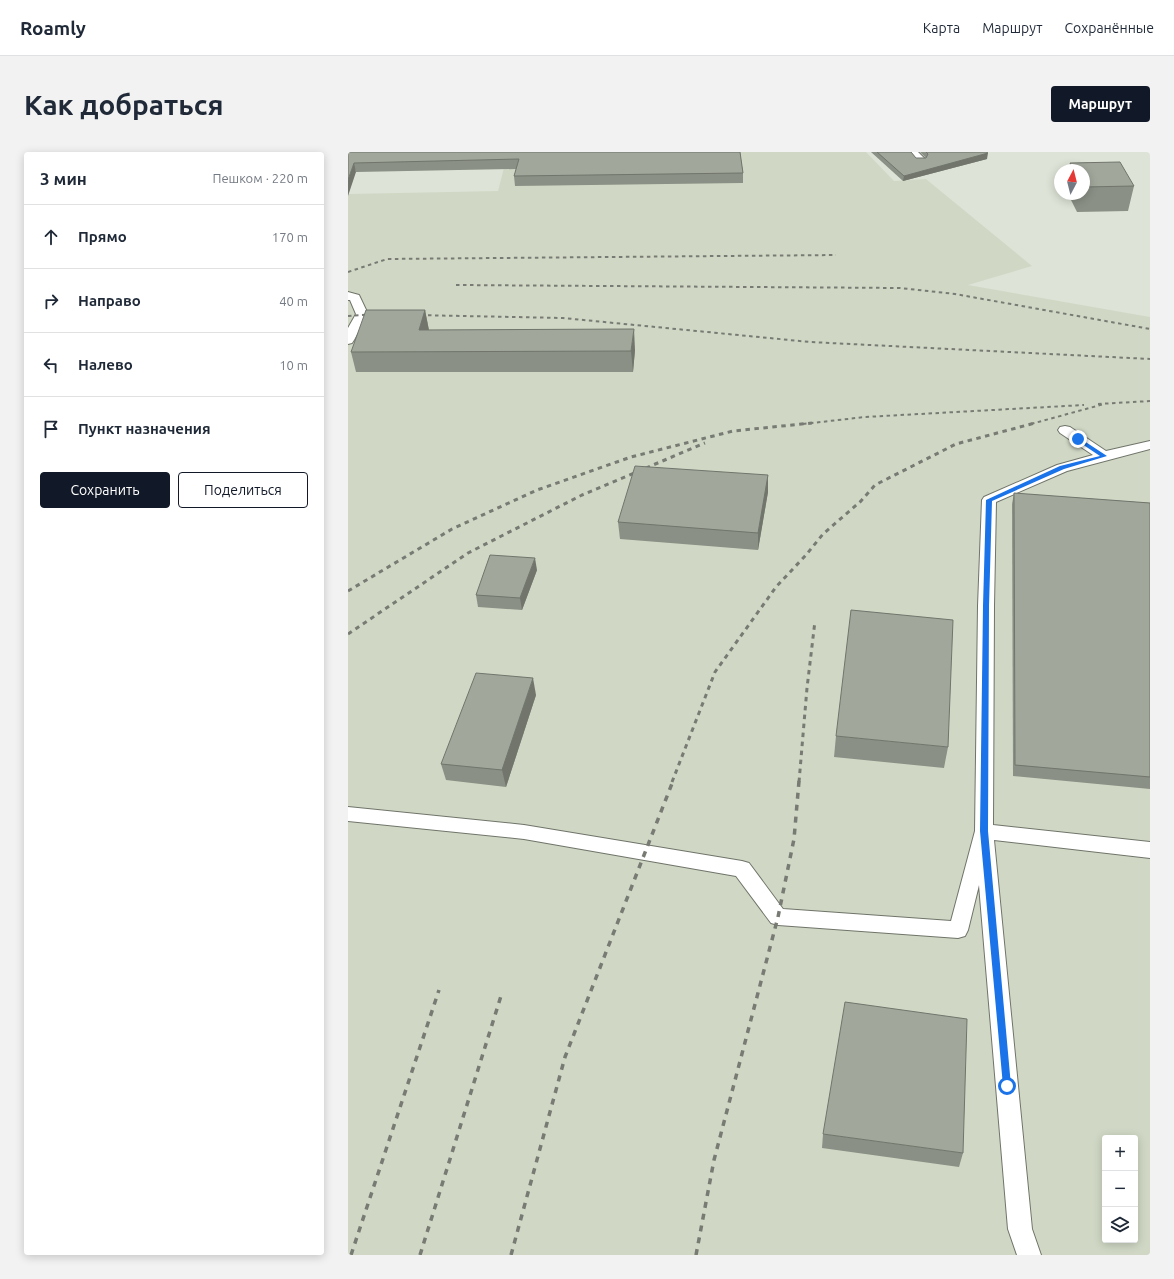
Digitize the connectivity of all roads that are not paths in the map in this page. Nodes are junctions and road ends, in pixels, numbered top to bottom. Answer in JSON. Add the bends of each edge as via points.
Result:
{"nodes":[{"id":1,"x":912,"y":152,"type":"edge"},
{"id":2,"x":921,"y":160,"type":"edge"},
{"id":3,"x":348,"y":296,"type":"edge"},
{"id":4,"x":348,"y":340,"type":"edge"},
{"id":5,"x":1065,"y":430,"type":"dead end"},
{"id":6,"x":1150,"y":445,"type":"edge"},
{"id":7,"x":1104,"y":456,"type":"junction"},
{"id":8,"x":348,"y":814,"type":"edge"},
{"id":9,"x":984,"y":831,"type":"junction"},
{"id":10,"x":1150,"y":850,"type":"edge"},
{"id":11,"x":1029,"y":1255,"type":"edge"}],
"edges":[{"from":1,"to":2,"type":"lane"},
{"from":3,"to":4,"type":"lane","via":[[355,298],[362,314]]},
{"from":5,"to":7,"type":"lane"},
{"from":6,"to":7,"type":"lane"},
{"from":7,"to":9,"type":"lane","via":[[1062,468],[989,500]]},
{"from":8,"to":9,"type":"lane","via":[[524,832],[742,869],[778,917],[958,930]]},
{"from":9,"to":10,"type":"lane"},
{"from":9,"to":11,"type":"lane","via":[[1020,1229]]}]}
